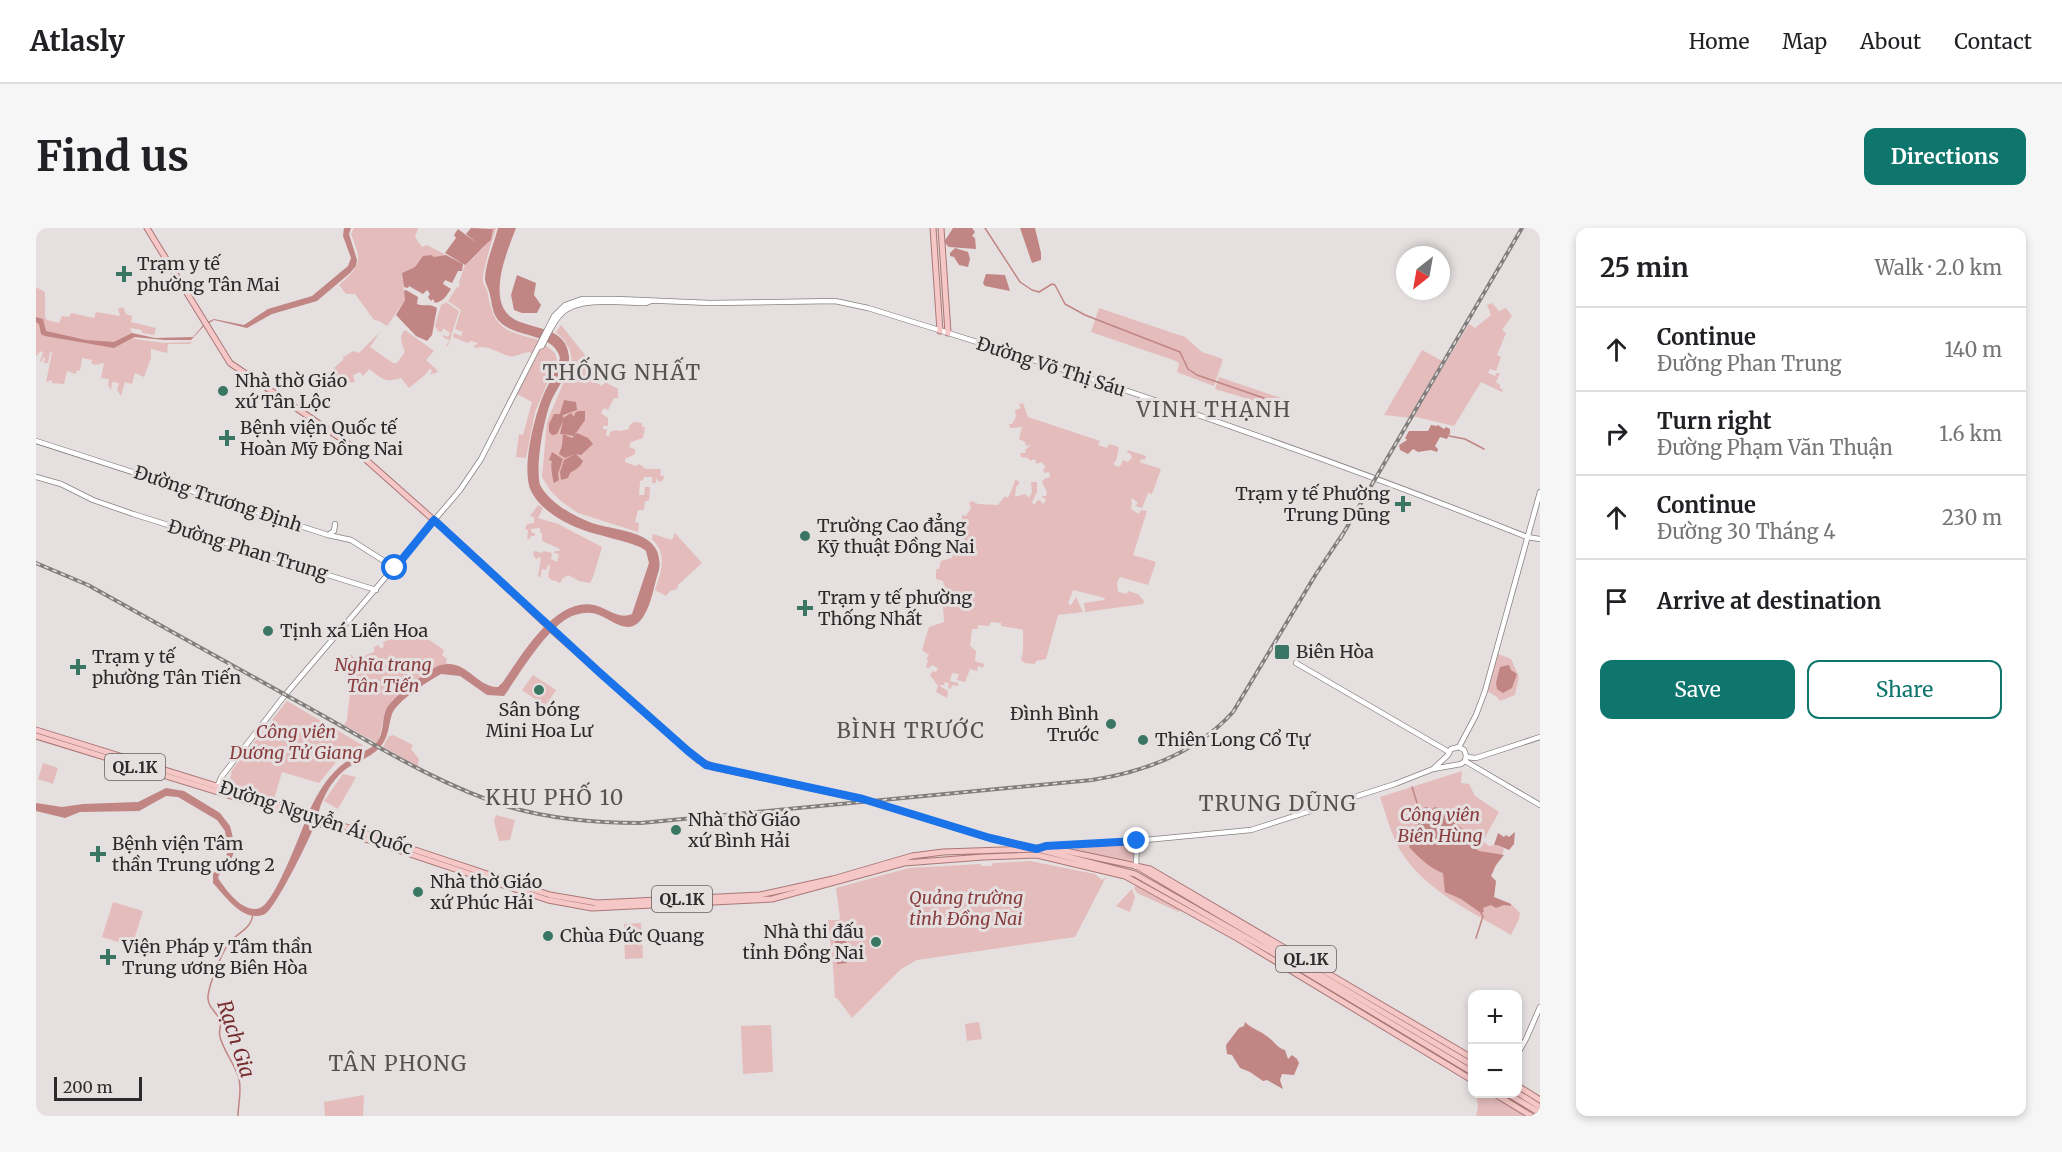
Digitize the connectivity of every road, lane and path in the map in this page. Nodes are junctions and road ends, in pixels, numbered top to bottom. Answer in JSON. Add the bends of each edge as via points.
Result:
{"nodes":[{"id":1,"x":147,"y":228,"type":"edge"},
{"id":2,"x":933,"y":228,"type":"edge"},
{"id":3,"x":941,"y":228,"type":"edge"},
{"id":4,"x":940,"y":331,"type":"junction"},
{"id":5,"x":948,"y":333,"type":"junction"},
{"id":6,"x":36,"y":441,"type":"edge"},
{"id":7,"x":36,"y":477,"type":"edge"},
{"id":8,"x":1540,"y":492,"type":"edge"},
{"id":9,"x":434,"y":520,"type":"junction"},
{"id":10,"x":335,"y":524,"type":"dead end"},
{"id":11,"x":328,"y":535,"type":"junction"},
{"id":12,"x":1527,"y":537,"type":"junction"},
{"id":13,"x":1540,"y":539,"type":"edge"},
{"id":14,"x":395,"y":568,"type":"junction"},
{"id":15,"x":376,"y":590,"type":"junction"},
{"id":16,"x":1296,"y":663,"type":"dead end"},
{"id":17,"x":36,"y":730,"type":"edge"},
{"id":18,"x":36,"y":736,"type":"edge"},
{"id":19,"x":1540,"y":737,"type":"edge"},
{"id":20,"x":65,"y":742,"type":"junction"},
{"id":21,"x":1459,"y":747,"type":"junction"},
{"id":22,"x":1449,"y":753,"type":"junction"},
{"id":23,"x":1465,"y":759,"type":"junction"},
{"id":24,"x":1456,"y":765,"type":"junction"},
{"id":25,"x":1433,"y":769,"type":"junction"},
{"id":26,"x":217,"y":789,"type":"junction"},
{"id":27,"x":1540,"y":805,"type":"edge"},
{"id":28,"x":986,"y":837,"type":"junction"},
{"id":29,"x":1137,"y":841,"type":"junction"},
{"id":30,"x":1038,"y":848,"type":"junction"},
{"id":31,"x":1060,"y":848,"type":"junction"},
{"id":32,"x":987,"y":854,"type":"junction"},
{"id":33,"x":1136,"y":867,"type":"junction"},
{"id":34,"x":1134,"y":877,"type":"junction"},
{"id":35,"x":1241,"y":931,"type":"junction"},
{"id":36,"x":1374,"y":1006,"type":"junction"},
{"id":37,"x":1540,"y":1007,"type":"edge"},
{"id":38,"x":1367,"y":1017,"type":"junction"},
{"id":39,"x":1522,"y":1046,"type":"edge"},
{"id":40,"x":1468,"y":1055,"type":"edge"},
{"id":41,"x":1468,"y":1062,"type":"edge"},
{"id":42,"x":1468,"y":1069,"type":"edge"},
{"id":43,"x":1468,"y":1077,"type":"edge"},
{"id":44,"x":1522,"y":1089,"type":"edge"},
{"id":45,"x":1522,"y":1096,"type":"edge"},
{"id":46,"x":1505,"y":1098,"type":"edge"},
{"id":47,"x":1515,"y":1098,"type":"edge"},
{"id":48,"x":1540,"y":1100,"type":"edge"},
{"id":49,"x":1540,"y":1107,"type":"edge"},
{"id":50,"x":1540,"y":1113,"type":"edge"},
{"id":51,"x":1532,"y":1116,"type":"edge"}],
"edges":[{"from":1,"to":9,"type":"main road","via":[[234,367],[333,432]]},
{"from":2,"to":4,"type":"main road"},
{"from":3,"to":5,"type":"main road"},
{"from":4,"to":5,"type":"main road","name":"Đường Võ Thị Sáu"},
{"from":4,"to":9,"type":"main road","name":"Đường Võ Thị Sáu","via":[[835,301],[574,301],[559,310],[482,459]]},
{"from":5,"to":12,"type":"main road","name":"Đường Võ Thị Sáu","via":[[1257,436]]},
{"from":6,"to":11,"type":"main road","name":"Đường Trương Định"},
{"from":7,"to":15,"type":"main road","name":"Đường Phan Trung","via":[[133,514]]},
{"from":8,"to":12,"type":"main road"},
{"from":9,"to":14,"type":"main road"},
{"from":9,"to":28,"type":"main road","via":[[706,765],[863,799]]},
{"from":10,"to":11,"type":"main road"},
{"from":11,"to":14,"type":"main road","name":"Đường Trương Định","via":[[351,540]]},
{"from":12,"to":13,"type":"main road","name":"Đường Võ Thị Sáu"},
{"from":12,"to":21,"type":"main road","via":[[1485,691]]},
{"from":14,"to":15,"type":"main road"},
{"from":15,"to":26,"type":"main road","via":[[285,695],[224,773]]},
{"from":16,"to":22,"type":"main road"},
{"from":17,"to":20,"type":"main road","name":"Đường Nguyễn Ái Quốc","number":"QL.1K"},
{"from":18,"to":20,"type":"main road","name":"Đường Nguyễn Ái Quốc","number":"QL.1K"},
{"from":19,"to":23,"type":"main road"},
{"from":20,"to":26,"type":"main road","name":"Đường Nguyễn Ái Quốc","number":"QL.1K"},
{"from":21,"to":22,"type":"main road"},
{"from":21,"to":23,"type":"main road","via":[[1465,751]]},
{"from":22,"to":24,"type":"main road","via":[[1450,761]]},
{"from":22,"to":25,"type":"main road"},
{"from":23,"to":24,"type":"main road"},
{"from":23,"to":27,"type":"main road"},
{"from":24,"to":25,"type":"main road"},
{"from":25,"to":29,"type":"main road","via":[[1251,830]]},
{"from":26,"to":32,"type":"main road","name":"Đường Nguyễn Ái Quốc","number":"QL.1K","via":[[560,903],[596,905],[768,897],[797,893],[921,854]]},
{"from":28,"to":30,"type":"main road"},
{"from":28,"to":32,"type":"main road"},
{"from":29,"to":31,"type":"main road"},
{"from":29,"to":33,"type":"main road"},
{"from":30,"to":31,"type":"main road","number":"QL.1K"},
{"from":30,"to":32,"type":"main road","number":"QL.1K"},
{"from":30,"to":34,"type":"main road","number":"QL.1K"},
{"from":31,"to":33,"type":"main road","number":"QL.1K"},
{"from":32,"to":34,"type":"main road","number":"QL.1K","via":[[1037,855]]},
{"from":33,"to":34,"type":"main road"},
{"from":33,"to":35,"type":"main road","number":"QL.1K","via":[[1157,872]]},
{"from":34,"to":35,"type":"main road","number":"QL.1K"},
{"from":35,"to":36,"type":"main road","number":"QL.1K"},
{"from":35,"to":36,"type":"main road","number":"QL.1K"},
{"from":35,"to":38,"type":"main road","number":"QL.1K"},
{"from":36,"to":38,"type":"main road"},
{"from":36,"to":40,"type":"main road","number":"QL.1K"},
{"from":36,"to":41,"type":"main road","number":"QL.1K"},
{"from":36,"to":42,"type":"main road","number":"QL.1K"},
{"from":37,"to":39,"type":"main road"},
{"from":38,"to":43,"type":"main road","number":"QL.1K"},
{"from":44,"to":48,"type":"main road"},
{"from":45,"to":49,"type":"main road"},
{"from":46,"to":51,"type":"main road"},
{"from":47,"to":50,"type":"main road"}]}
